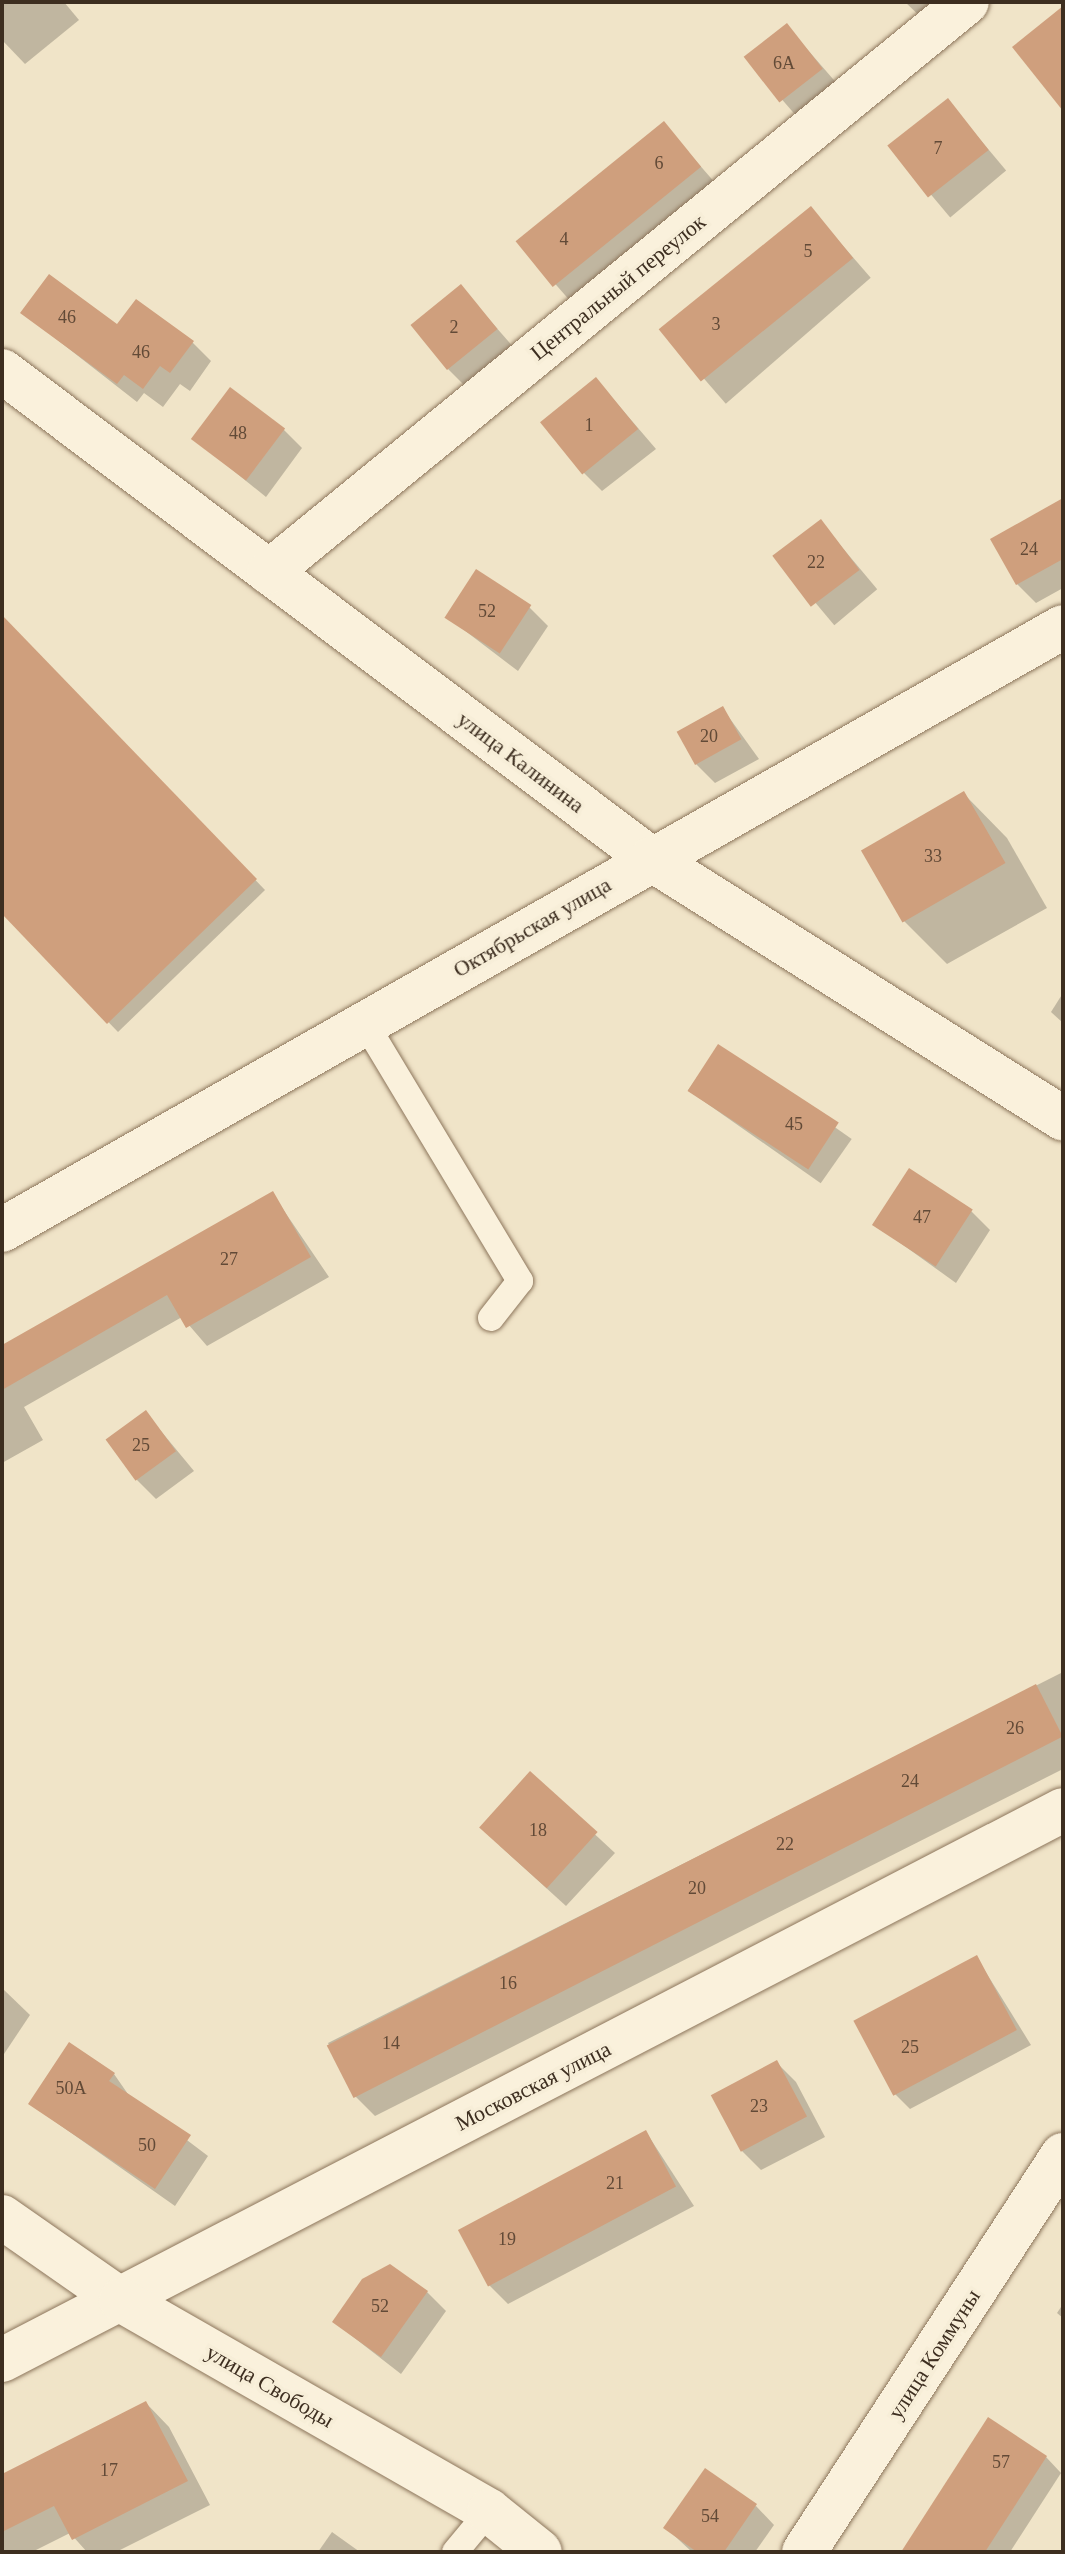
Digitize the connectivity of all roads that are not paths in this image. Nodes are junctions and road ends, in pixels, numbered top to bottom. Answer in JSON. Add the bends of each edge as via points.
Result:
{"nodes":[{"id":1,"x":967,"y":2,"type":"edge"},
{"id":2,"x":2,"y":371,"type":"edge"},
{"id":3,"x":269,"y":572,"type":"junction"},
{"id":4,"x":1063,"y":627,"type":"edge"},
{"id":5,"x":651,"y":859,"type":"junction"},
{"id":6,"x":365,"y":1023,"type":"junction"},
{"id":7,"x":1063,"y":1118,"type":"edge"},
{"id":8,"x":4,"y":1225,"type":"edge"},
{"id":9,"x":491,"y":1318,"type":"dead end"},
{"id":10,"x":1063,"y":1810,"type":"edge"},
{"id":11,"x":1063,"y":2155,"type":"edge"},
{"id":12,"x":2,"y":2217,"type":"edge"},
{"id":13,"x":121,"y":2300,"type":"junction"},
{"id":14,"x":2,"y":2360,"type":"edge"},
{"id":15,"x":489,"y":2511,"type":"junction"},
{"id":16,"x":455,"y":2552,"type":"edge"},
{"id":17,"x":540,"y":2552,"type":"edge"},
{"id":18,"x":804,"y":2552,"type":"edge"}],
"edges":[{"from":1,"to":3,"type":"street","name":"Центральный переулок"},
{"from":2,"to":3,"type":"street","name":"улица Калинина"},
{"from":3,"to":5,"type":"street","name":"улица Калинина"},
{"from":4,"to":5,"type":"street","name":"Октябрьская улица"},
{"from":5,"to":6,"type":"street","name":"Октябрьская улица"},
{"from":5,"to":7,"type":"street","name":"улица Калинина"},
{"from":6,"to":8,"type":"street","name":"Октябрьская улица"},
{"from":6,"to":9,"type":"lane","via":[[520,1281]]},
{"from":10,"to":13,"type":"street","name":"Московская улица"},
{"from":11,"to":18,"type":"street","name":"улица Коммуны"},
{"from":12,"to":13,"type":"street","name":"улица Свободы"},
{"from":13,"to":14,"type":"street","name":"Московская улица"},
{"from":13,"to":15,"type":"street","name":"улица Свободы"},
{"from":15,"to":16,"type":"lane"},
{"from":15,"to":17,"type":"street","name":"улица Свободы"}]}
